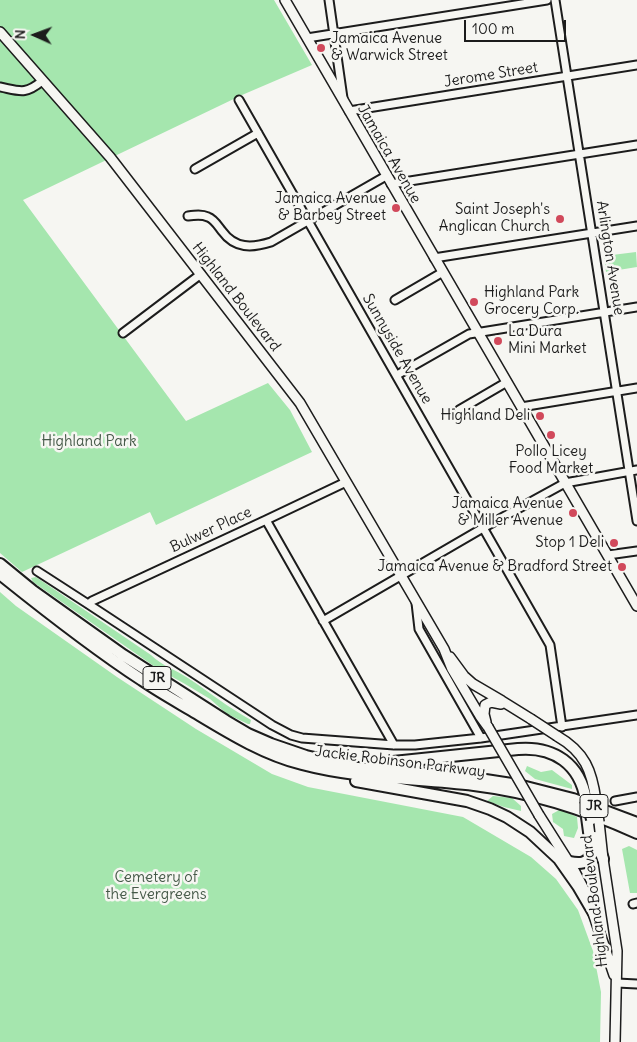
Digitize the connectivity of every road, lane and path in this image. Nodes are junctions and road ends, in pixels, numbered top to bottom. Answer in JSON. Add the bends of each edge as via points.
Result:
{"nodes":[{"id":1,"x":285,"y":0,"type":"edge"},
{"id":2,"x":328,"y":0,"type":"edge"},
{"id":3,"x":547,"y":0,"type":"edge"},
{"id":4,"x":555,"y":0,"type":"edge"},
{"id":5,"x":0,"y":32,"type":"edge"},
{"id":6,"x":334,"y":34,"type":"junction"},
{"id":7,"x":306,"y":38,"type":"junction"},
{"id":8,"x":637,"y":65,"type":"edge"},
{"id":9,"x":567,"y":76,"type":"junction"},
{"id":10,"x":42,"y":81,"type":"junction"},
{"id":11,"x":0,"y":87,"type":"edge"},
{"id":12,"x":239,"y":100,"type":"dead end"},
{"id":13,"x":346,"y":107,"type":"junction"},
{"id":14,"x":258,"y":133,"type":"junction"},
{"id":15,"x":637,"y":145,"type":"edge"},
{"id":16,"x":579,"y":154,"type":"junction"},
{"id":17,"x":195,"y":169,"type":"dead end"},
{"id":18,"x":389,"y":180,"type":"junction"},
{"id":19,"x":188,"y":216,"type":"dead end"},
{"id":20,"x":308,"y":221,"type":"junction"},
{"id":21,"x":637,"y":226,"type":"edge"},
{"id":22,"x":592,"y":233,"type":"junction"},
{"id":23,"x":434,"y":258,"type":"junction"},
{"id":24,"x":443,"y":272,"type":"junction"},
{"id":25,"x":201,"y":274,"type":"junction"},
{"id":26,"x":396,"y":300,"type":"dead end"},
{"id":27,"x":637,"y":307,"type":"edge"},
{"id":28,"x":604,"y":312,"type":"junction"},
{"id":29,"x":478,"y":332,"type":"junction"},
{"id":30,"x":123,"y":333,"type":"dead end"},
{"id":31,"x":396,"y":375,"type":"junction"},
{"id":32,"x":507,"y":382,"type":"junction"},
{"id":33,"x":637,"y":388,"type":"edge"},
{"id":34,"x":617,"y":391,"type":"junction"},
{"id":35,"x":521,"y":407,"type":"junction"},
{"id":36,"x":459,"y":410,"type":"dead end"},
{"id":37,"x":633,"y":470,"type":"edge"},
{"id":38,"x":346,"y":482,"type":"junction"},
{"id":39,"x":566,"y":483,"type":"junction"},
{"id":40,"x":266,"y":520,"type":"junction"},
{"id":41,"x":637,"y":521,"type":"edge"},
{"id":42,"x":483,"y":528,"type":"junction"},
{"id":43,"x":637,"y":551,"type":"edge"},
{"id":44,"x":608,"y":555,"type":"junction"},
{"id":45,"x":0,"y":564,"type":"edge"},
{"id":46,"x":37,"y":571,"type":"dead end"},
{"id":47,"x":0,"y":574,"type":"edge"},
{"id":48,"x":401,"y":576,"type":"junction"},
{"id":49,"x":416,"y":603,"type":"junction"},
{"id":50,"x":88,"y":604,"type":"junction"},
{"id":51,"x":637,"y":605,"type":"edge"},
{"id":52,"x":323,"y":621,"type":"junction"},
{"id":53,"x":444,"y":649,"type":"junction"},
{"id":54,"x":515,"y":710,"type":"junction"},
{"id":55,"x":637,"y":715,"type":"edge"},
{"id":56,"x":488,"y":726,"type":"junction"},
{"id":57,"x":562,"y":727,"type":"junction"},
{"id":58,"x":481,"y":738,"type":"junction"},
{"id":59,"x":394,"y":745,"type":"junction"},
{"id":60,"x":327,"y":766,"type":"junction"},
{"id":61,"x":589,"y":788,"type":"junction"},
{"id":62,"x":637,"y":797,"type":"edge"},
{"id":63,"x":615,"y":801,"type":"dead end"},
{"id":64,"x":637,"y":823,"type":"edge"},
{"id":65,"x":637,"y":832,"type":"edge"},
{"id":66,"x":596,"y":837,"type":"junction"},
{"id":67,"x":603,"y":859,"type":"joint"},
{"id":68,"x":569,"y":862,"type":"junction"},
{"id":69,"x":595,"y":915,"type":"junction"},
{"id":70,"x":617,"y":983,"type":"junction"},
{"id":71,"x":637,"y":984,"type":"edge"},
{"id":72,"x":616,"y":1041,"type":"edge"}],
"edges":[{"from":1,"to":7,"type":"main road","name":"Jamaica Avenue"},
{"from":2,"to":6,"type":"street"},
{"from":3,"to":6,"type":"street"},
{"from":4,"to":9,"type":"street","name":"Arlington Avenue"},
{"from":5,"to":10,"type":"main road","name":"Highland Boulevard"},
{"from":6,"to":7,"type":"street"},
{"from":6,"to":13,"type":"street"},
{"from":7,"to":13,"type":"main road","name":"Jamaica Avenue"},
{"from":8,"to":9,"type":"street","name":"Jerome Street"},
{"from":9,"to":13,"type":"street","name":"Jerome Street"},
{"from":9,"to":16,"type":"street","name":"Arlington Avenue"},
{"from":10,"to":11,"type":"street","via":[[30,90],[20,92]]},
{"from":10,"to":25,"type":"main road","name":"Highland Boulevard","via":[[110,157]]},
{"from":12,"to":14,"type":"street","name":"Sunnyside Avenue"},
{"from":13,"to":18,"type":"main road","name":"Jamaica Avenue"},
{"from":14,"to":17,"type":"street"},
{"from":14,"to":20,"type":"street","name":"Sunnyside Avenue"},
{"from":15,"to":16,"type":"street"},
{"from":16,"to":18,"type":"street"},
{"from":16,"to":22,"type":"street","name":"Arlington Avenue"},
{"from":18,"to":20,"type":"street"},
{"from":18,"to":23,"type":"main road","name":"Jamaica Avenue"},
{"from":19,"to":20,"type":"street","via":[[211,218],[225,236],[252,247],[271,242]]},
{"from":20,"to":31,"type":"street","name":"Sunnyside Avenue"},
{"from":21,"to":22,"type":"street"},
{"from":22,"to":23,"type":"street"},
{"from":22,"to":28,"type":"street","name":"Arlington Avenue"},
{"from":23,"to":24,"type":"main road","name":"Jamaica Avenue"},
{"from":24,"to":26,"type":"street"},
{"from":24,"to":29,"type":"main road","name":"Jamaica Avenue"},
{"from":25,"to":30,"type":"street"},
{"from":25,"to":38,"type":"main road","name":"Highland Boulevard","via":[[300,403]]},
{"from":27,"to":28,"type":"street"},
{"from":28,"to":29,"type":"street"},
{"from":28,"to":34,"type":"street","name":"Arlington Avenue"},
{"from":29,"to":31,"type":"street"},
{"from":29,"to":32,"type":"main road","name":"Jamaica Avenue"},
{"from":31,"to":42,"type":"street","name":"Sunnyside Avenue"},
{"from":32,"to":35,"type":"main road","name":"Jamaica Avenue"},
{"from":32,"to":36,"type":"street"},
{"from":33,"to":34,"type":"street"},
{"from":34,"to":35,"type":"street"},
{"from":34,"to":37,"type":"street","name":"Arlington Avenue"},
{"from":35,"to":39,"type":"main road","name":"Jamaica Avenue"},
{"from":37,"to":39,"type":"street"},
{"from":37,"to":41,"type":"street","name":"Arlington Avenue"},
{"from":38,"to":40,"type":"street","name":"Bulwer Place"},
{"from":38,"to":48,"type":"main road","name":"Highland Boulevard"},
{"from":39,"to":42,"type":"street"},
{"from":39,"to":44,"type":"main road","name":"Jamaica Avenue"},
{"from":40,"to":50,"type":"street","name":"Bulwer Place"},
{"from":40,"to":52,"type":"street"},
{"from":42,"to":48,"type":"street"},
{"from":42,"to":57,"type":"street","name":"Sunnyside Avenue","via":[[550,645]]},
{"from":43,"to":44,"type":"street"},
{"from":44,"to":51,"type":"main road","name":"Jamaica Avenue"},
{"from":45,"to":60,"type":"highway","name":"Jackie Robinson Parkway","number":"JR","via":[[32,591],[123,655],[226,721],[271,744]]},
{"from":46,"to":50,"type":"street","name":"Jackie Robinson Parkway"},
{"from":47,"to":60,"type":"highway","name":"Jackie Robinson Parkway","number":"JR","via":[[100,651],[198,715],[288,760]]},
{"from":48,"to":49,"type":"main road","name":"Highland Boulevard"},
{"from":48,"to":52,"type":"street"},
{"from":49,"to":53,"type":"main road","name":"Highland Boulevard"},
{"from":49,"to":58,"type":"street","name":"Highland Boulevard","via":[[419,629]]},
{"from":50,"to":59,"type":"street","name":"Jackie Robinson Parkway","via":[[291,735]]},
{"from":52,"to":59,"type":"street"},
{"from":53,"to":54,"type":"main road","name":"Highland Boulevard","via":[[473,684]]},
{"from":53,"to":56,"type":"main road","name":"Highland Boulevard","via":[[452,670]]},
{"from":54,"to":56,"type":"main road","via":[[496,702],[489,703],[484,711]]},
{"from":54,"to":61,"type":"main road","name":"Highland Boulevard","bridge":true,"via":[[572,746],[588,767]]},
{"from":55,"to":57,"type":"street","name":"Jackie Robinson Parkway"},
{"from":56,"to":68,"type":"main road","name":"Highland Boulevard","bridge":true},
{"from":57,"to":58,"type":"street","name":"Jackie Robinson Parkway"},
{"from":58,"to":59,"type":"street","name":"Jackie Robinson Parkway"},
{"from":60,"to":61,"type":"highway","via":[[535,748],[562,759]]},
{"from":60,"to":64,"type":"highway","name":"Jackie Robinson Parkway","number":"JR","via":[[466,777],[518,785],[573,799]]},
{"from":60,"to":65,"type":"highway","name":"Jackie Robinson Parkway","number":"JR","via":[[374,776],[475,785],[524,794],[610,820]]},
{"from":60,"to":69,"type":"highway","via":[[348,779],[467,801],[507,817],[530,832],[559,859]]},
{"from":61,"to":66,"type":"main road","name":"Highland Boulevard","bridge":true},
{"from":61,"to":66,"type":"highway","bridge":true,"via":[[586,800]]},
{"from":62,"to":63,"type":"street"},
{"from":66,"to":67,"type":"highway"},
{"from":66,"to":68,"type":"highway","via":[[587,861]]},
{"from":67,"to":70,"type":"main road","name":"Highland Boulevard","via":[[617,951]]},
{"from":68,"to":69,"type":"main road","name":"Highland Boulevard"},
{"from":69,"to":70,"type":"main road","name":"Highland Boulevard"},
{"from":70,"to":71,"type":"street"},
{"from":70,"to":72,"type":"main road","name":"Highland Boulevard"}]}
